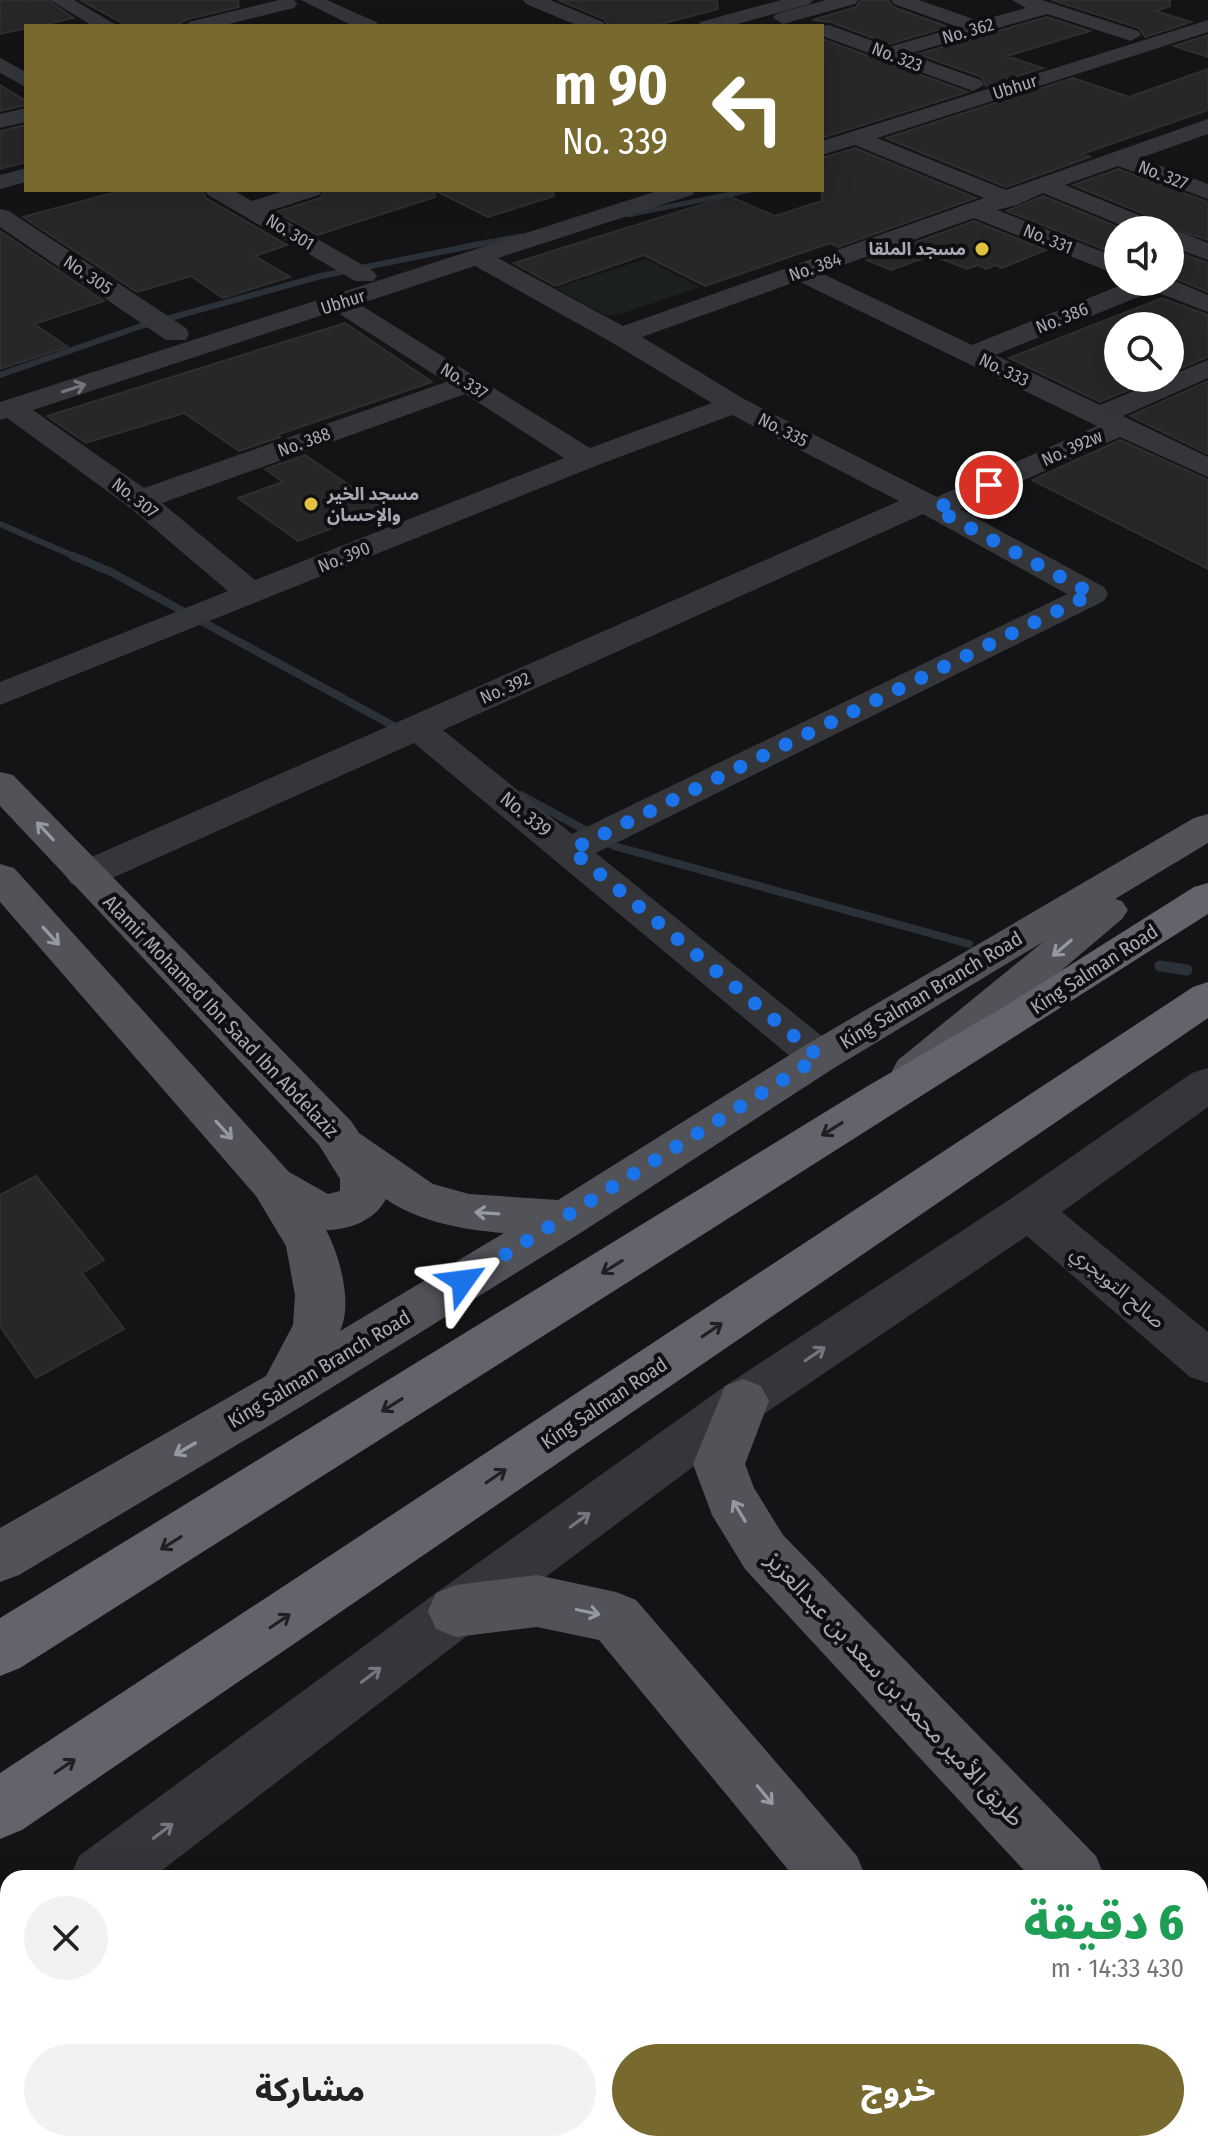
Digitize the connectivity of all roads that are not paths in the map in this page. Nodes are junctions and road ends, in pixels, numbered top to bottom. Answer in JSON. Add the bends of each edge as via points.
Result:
{"nodes":[{"id":1,"x":60,"y":0,"type":"edge"},
{"id":2,"x":311,"y":0,"type":"edge"},
{"id":3,"x":533,"y":0,"type":"edge"},
{"id":4,"x":803,"y":0,"type":"edge"},
{"id":5,"x":848,"y":0,"type":"edge"},
{"id":6,"x":901,"y":0,"type":"edge"},
{"id":7,"x":1022,"y":0,"type":"edge"},
{"id":8,"x":283,"y":2,"type":"edge"},
{"id":9,"x":1047,"y":8,"type":"junction"},
{"id":10,"x":1208,"y":11,"type":"edge"},
{"id":11,"x":788,"y":16,"type":"junction"},
{"id":12,"x":104,"y":24,"type":"edge"},
{"id":13,"x":203,"y":24,"type":"edge"},
{"id":14,"x":330,"y":24,"type":"edge"},
{"id":15,"x":365,"y":24,"type":"edge"},
{"id":16,"x":591,"y":24,"type":"edge"},
{"id":17,"x":714,"y":24,"type":"edge"},
{"id":18,"x":761,"y":24,"type":"edge"},
{"id":19,"x":809,"y":24,"type":"edge"},
{"id":20,"x":1208,"y":26,"type":"edge"},
{"id":21,"x":979,"y":28,"type":"junction"},
{"id":22,"x":824,"y":30,"type":"edge"},
{"id":23,"x":1131,"y":35,"type":"junction"},
{"id":24,"x":1152,"y":44,"type":"junction"},
{"id":25,"x":889,"y":53,"type":"junction"},
{"id":26,"x":1180,"y":53,"type":"dead end"},
{"id":27,"x":973,"y":85,"type":"junction"},
{"id":28,"x":24,"y":115,"type":"edge"},
{"id":29,"x":0,"y":121,"type":"edge"},
{"id":30,"x":1208,"y":126,"type":"edge"},
{"id":31,"x":837,"y":131,"type":"edge"},
{"id":32,"x":1118,"y":158,"type":"junction"},
{"id":33,"x":24,"y":176,"type":"edge"},
{"id":34,"x":0,"y":182,"type":"edge"},
{"id":35,"x":1046,"y":186,"type":"junction"},
{"id":36,"x":220,"y":192,"type":"edge"},
{"id":37,"x":305,"y":192,"type":"edge"},
{"id":38,"x":631,"y":192,"type":"edge"},
{"id":39,"x":678,"y":192,"type":"edge"},
{"id":40,"x":1208,"y":192,"type":"edge"},
{"id":41,"x":1009,"y":200,"type":"junction"},
{"id":42,"x":251,"y":209,"type":"junction"},
{"id":43,"x":979,"y":211,"type":"junction"},
{"id":44,"x":0,"y":216,"type":"edge"},
{"id":45,"x":1120,"y":216,"type":"edge"},
{"id":46,"x":1184,"y":243,"type":"edge"},
{"id":47,"x":1208,"y":252,"type":"edge"},
{"id":48,"x":479,"y":258,"type":"junction"},
{"id":49,"x":1104,"y":261,"type":"edge"},
{"id":50,"x":799,"y":272,"type":"junction"},
{"id":51,"x":364,"y":276,"type":"junction"},
{"id":52,"x":1184,"y":294,"type":"edge"},
{"id":53,"x":1118,"y":296,"type":"edge"},
{"id":54,"x":340,"y":303,"type":"junction"},
{"id":55,"x":1208,"y":304,"type":"edge"},
{"id":56,"x":176,"y":334,"type":"junction"},
{"id":57,"x":621,"y":336,"type":"junction"},
{"id":58,"x":971,"y":355,"type":"junction"},
{"id":59,"x":1208,"y":368,"type":"edge"},
{"id":60,"x":468,"y":384,"type":"junction"},
{"id":61,"x":4,"y":404,"type":"edge"},
{"id":62,"x":734,"y":405,"type":"junction"},
{"id":63,"x":1110,"y":421,"type":"junction"},
{"id":64,"x":587,"y":459,"type":"junction"},
{"id":65,"x":1208,"y":468,"type":"edge"},
{"id":66,"x":140,"y":500,"type":"junction"},
{"id":67,"x":930,"y":505,"type":"junction"},
{"id":68,"x":252,"y":594,"type":"junction"},
{"id":69,"x":0,"y":694,"type":"edge"},
{"id":70,"x":417,"y":727,"type":"junction"},
{"id":71,"x":0,"y":783,"type":"edge"},
{"id":72,"x":1208,"y":826,"type":"edge"},
{"id":73,"x":571,"y":850,"type":"junction"},
{"id":74,"x":85,"y":875,"type":"junction"},
{"id":75,"x":1208,"y":896,"type":"edge"},
{"id":76,"x":7,"y":898,"type":"edge"},
{"id":77,"x":1208,"y":997,"type":"edge"},
{"id":78,"x":819,"y":1057,"type":"junction"},
{"id":79,"x":1208,"y":1084,"type":"edge"},
{"id":80,"x":882,"y":1098,"type":"junction"},
{"id":81,"x":343,"y":1145,"type":"junction"},
{"id":82,"x":272,"y":1184,"type":"junction"},
{"id":83,"x":1029,"y":1211,"type":"junction"},
{"id":84,"x":565,"y":1219,"type":"junction"},
{"id":85,"x":1208,"y":1362,"type":"edge"},
{"id":86,"x":284,"y":1391,"type":"junction"},
{"id":87,"x":743,"y":1401,"type":"junction"},
{"id":88,"x":0,"y":1557,"type":"edge"},
{"id":89,"x":456,"y":1611,"type":"junction"},
{"id":90,"x":0,"y":1649,"type":"edge"},
{"id":91,"x":0,"y":1809,"type":"edge"},
{"id":92,"x":112,"y":1870,"type":"edge"},
{"id":93,"x":828,"y":1870,"type":"edge"},
{"id":94,"x":1066,"y":1870,"type":"edge"}],
"edges":[{"from":1,"to":12,"type":"street"},
{"from":2,"to":15,"type":"street"},
{"from":3,"to":16,"type":"street"},
{"from":4,"to":17,"type":"street"},
{"from":5,"to":11,"type":"street"},
{"from":6,"to":21,"type":"street"},
{"from":7,"to":9,"type":"street"},
{"from":8,"to":13,"type":"street"},
{"from":8,"to":14,"type":"street"},
{"from":9,"to":21,"type":"street","name":"No. 362"},
{"from":9,"to":23,"type":"street"},
{"from":10,"to":23,"type":"street","name":"Ubhur"},
{"from":11,"to":18,"type":"street"},
{"from":11,"to":19,"type":"street"},
{"from":20,"to":24,"type":"street","name":"Ubhur"},
{"from":21,"to":25,"type":"street","name":"No. 362"},
{"from":22,"to":25,"type":"street","name":"No. 323"},
{"from":23,"to":27,"type":"street","name":"Ubhur"},
{"from":24,"to":26,"type":"street"},
{"from":24,"to":31,"type":"street","name":"Ubhur"},
{"from":25,"to":27,"type":"street","name":"No. 323"},
{"from":27,"to":31,"type":"street","name":"Ubhur"},
{"from":28,"to":29,"type":"street"},
{"from":30,"to":32,"type":"street","name":"No. 384"},
{"from":31,"to":41,"type":"street"},
{"from":32,"to":35,"type":"street","name":"No. 384"},
{"from":32,"to":40,"type":"street","name":"No. 327"},
{"from":33,"to":34,"type":"street"},
{"from":35,"to":41,"type":"street","name":"No. 384"},
{"from":35,"to":45,"type":"street"},
{"from":36,"to":42,"type":"street","name":"No. 301"},
{"from":37,"to":42,"type":"street"},
{"from":38,"to":51,"type":"street","name":"Ubhur"},
{"from":39,"to":48,"type":"street","name":"Ubhur"},
{"from":41,"to":43,"type":"street","name":"No. 384"},
{"from":42,"to":51,"type":"street","name":"No. 301"},
{"from":43,"to":49,"type":"street","name":"No. 331"},
{"from":43,"to":50,"type":"street","name":"No. 384"},
{"from":44,"to":56,"type":"street","name":"No. 305"},
{"from":46,"to":47,"type":"street"},
{"from":48,"to":54,"type":"street","name":"Ubhur"},
{"from":48,"to":57,"type":"street","name":"No. 335"},
{"from":50,"to":57,"type":"street","name":"No. 384"},
{"from":50,"to":58,"type":"street","name":"No. 333"},
{"from":51,"to":56,"type":"street","name":"Ubhur"},
{"from":52,"to":55,"type":"street"},
{"from":53,"to":58,"type":"street","name":"No. 386"},
{"from":54,"to":60,"type":"street","name":"No. 337"},
{"from":61,"to":54,"type":"street","name":"Ubhur","one_way":true},
{"from":56,"to":61,"type":"street","name":"Ubhur"},
{"from":57,"to":62,"type":"street","name":"No. 335"},
{"from":58,"to":63,"type":"street","name":"No. 333"},
{"from":59,"to":63,"type":"street"},
{"from":60,"to":64,"type":"street","name":"No. 337"},
{"from":60,"to":66,"type":"street","name":"No. 388"},
{"from":61,"to":66,"type":"street","name":"No. 307"},
{"from":62,"to":64,"type":"street","name":"No. 390"},
{"from":62,"to":67,"type":"street","name":"No. 335"},
{"from":63,"to":65,"type":"street","name":"No. 333"},
{"from":63,"to":67,"type":"street","name":"No. 392w"},
{"from":64,"to":68,"type":"street","name":"No. 390"},
{"from":66,"to":68,"type":"street","name":"No. 307"},
{"from":67,"to":70,"type":"street","name":"No. 392"},
{"from":67,"to":73,"type":"street","name":"No. 335","via":[[1092,594]]},
{"from":68,"to":69,"type":"street","name":"No. 390"},
{"from":70,"to":73,"type":"street","name":"No. 339"},
{"from":70,"to":74,"type":"street","name":"No. 392"},
{"from":74,"to":71,"type":"main road","name":"Alamir Mohamed Ibn Saad Ibn Abdelaziz","one_way":true},
{"from":72,"to":78,"type":"main road","name":"King Salman Branch Road"},
{"from":72,"to":80,"type":"main road","one_way":true},
{"from":73,"to":78,"type":"street","name":"No. 339"},
{"from":74,"to":81,"type":"main road","name":"Alamir Mohamed Ibn Saad Ibn Abdelaziz"},
{"from":75,"to":80,"type":"highway","name":"King Salman Road"},
{"from":76,"to":82,"type":"main road","one_way":true},
{"from":91,"to":77,"type":"highway","name":"King Salman Road","one_way":true},
{"from":78,"to":84,"type":"main road","name":"King Salman Branch Road"},
{"from":79,"to":83,"type":"street"},
{"from":80,"to":90,"type":"highway","name":"King Salman Road","one_way":true},
{"from":81,"to":82,"type":"main road","via":[[363,1178],[363,1199],[345,1213],[326,1214]]},
{"from":84,"to":81,"type":"main road","name":"Alamir Mohamed Ibn Saad Ibn Abdelaziz","one_way":true,"via":[[469,1212],[418,1197]]},
{"from":82,"to":86,"type":"main road","via":[[309,1243],[320,1295],[318,1326]]},
{"from":83,"to":85,"type":"street","name":"صالح التويجري"},
{"from":87,"to":83,"type":"street","one_way":true},
{"from":84,"to":86,"type":"main road","name":"King Salman Branch Road"},
{"from":86,"to":88,"type":"main road","name":"King Salman Branch Road","one_way":true},
{"from":89,"to":87,"type":"street","one_way":true},
{"from":94,"to":87,"type":"main road","name":"طريق الأمير محمد بن سعد بن عبدالعزيز","one_way":true,"via":[[764,1552],[731,1498],[719,1464]]},
{"from":92,"to":89,"type":"street","one_way":true},
{"from":89,"to":93,"type":"main road","one_way":true,"via":[[537,1601],[616,1618]]}]}
